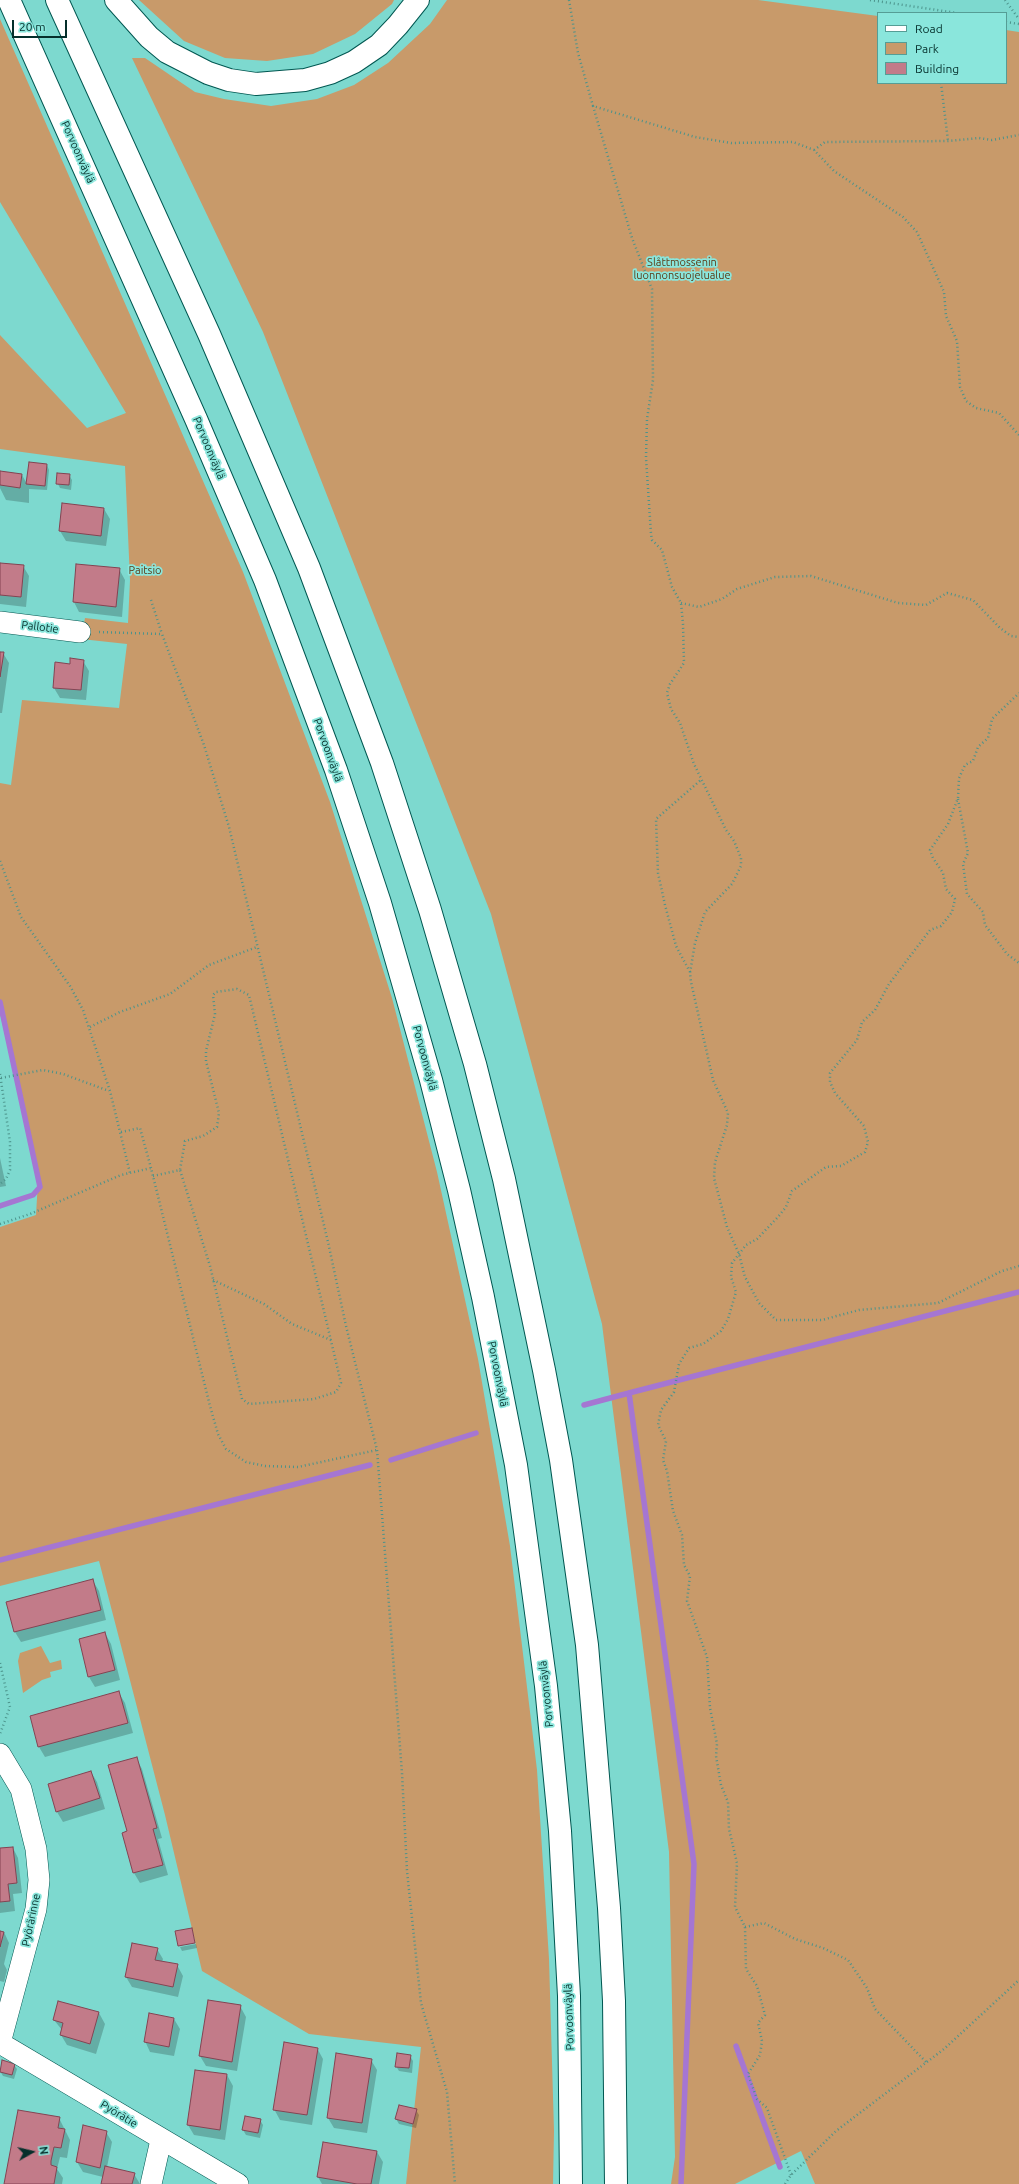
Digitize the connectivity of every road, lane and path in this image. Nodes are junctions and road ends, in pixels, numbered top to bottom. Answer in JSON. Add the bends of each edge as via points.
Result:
{"nodes":[{"id":1,"x":9,"y":0,"type":"edge"},
{"id":2,"x":57,"y":0,"type":"edge"},
{"id":3,"x":116,"y":0,"type":"edge"},
{"id":4,"x":418,"y":0,"type":"edge"},
{"id":5,"x":569,"y":0,"type":"edge"},
{"id":6,"x":870,"y":0,"type":"edge"},
{"id":7,"x":1005,"y":0,"type":"edge"},
{"id":8,"x":930,"y":8,"type":"junction"},
{"id":9,"x":932,"y":12,"type":"edge"},
{"id":10,"x":952,"y":12,"type":"edge"},
{"id":11,"x":1019,"y":19,"type":"edge"},
{"id":12,"x":1007,"y":22,"type":"edge"},
{"id":13,"x":1019,"y":24,"type":"edge"},
{"id":14,"x":942,"y":84,"type":"edge"},
{"id":15,"x":593,"y":106,"type":"junction"},
{"id":16,"x":1019,"y":135,"type":"edge"},
{"id":17,"x":948,"y":141,"type":"junction"},
{"id":18,"x":814,"y":150,"type":"junction"},
{"id":19,"x":1019,"y":435,"type":"edge"},
{"id":20,"x":151,"y":600,"type":"dead end"},
{"id":21,"x":681,"y":604,"type":"junction"},
{"id":22,"x":0,"y":622,"type":"edge"},
{"id":23,"x":80,"y":632,"type":"joint"},
{"id":24,"x":162,"y":634,"type":"junction"},
{"id":25,"x":1019,"y":637,"type":"edge"},
{"id":26,"x":1019,"y":693,"type":"edge"},
{"id":27,"x":702,"y":779,"type":"junction"},
{"id":28,"x":958,"y":798,"type":"junction"},
{"id":29,"x":0,"y":861,"type":"edge"},
{"id":30,"x":257,"y":947,"type":"junction"},
{"id":31,"x":1019,"y":963,"type":"edge"},
{"id":32,"x":690,"y":973,"type":"junction"},
{"id":33,"x":90,"y":1027,"type":"junction"},
{"id":34,"x":0,"y":1074,"type":"edge"},
{"id":35,"x":1,"y":1078,"type":"edge"},
{"id":36,"x":110,"y":1091,"type":"junction"},
{"id":37,"x":0,"y":1112,"type":"edge"},
{"id":38,"x":6,"y":1112,"type":"junction"},
{"id":39,"x":121,"y":1132,"type":"junction"},
{"id":40,"x":151,"y":1168,"type":"junction"},
{"id":41,"x":180,"y":1170,"type":"junction"},
{"id":42,"x":130,"y":1173,"type":"junction"},
{"id":43,"x":153,"y":1176,"type":"junction"},
{"id":44,"x":0,"y":1184,"type":"edge"},
{"id":45,"x":0,"y":1224,"type":"edge"},
{"id":46,"x":739,"y":1254,"type":"junction"},
{"id":47,"x":1019,"y":1266,"type":"edge"},
{"id":48,"x":213,"y":1280,"type":"junction"},
{"id":49,"x":331,"y":1340,"type":"junction"},
{"id":50,"x":377,"y":1450,"type":"junction"},
{"id":51,"x":0,"y":1663,"type":"edge"},
{"id":52,"x":0,"y":1734,"type":"edge"},
{"id":53,"x":0,"y":1754,"type":"edge"},
{"id":54,"x":745,"y":1927,"type":"junction"},
{"id":55,"x":1019,"y":1980,"type":"edge"},
{"id":56,"x":0,"y":2043,"type":"edge"},
{"id":57,"x":927,"y":2063,"type":"junction"},
{"id":58,"x":161,"y":2140,"type":"junction"},
{"id":59,"x":791,"y":2175,"type":"junction"},
{"id":60,"x":150,"y":2184,"type":"edge"},
{"id":61,"x":238,"y":2184,"type":"edge"},
{"id":62,"x":455,"y":2184,"type":"edge"},
{"id":63,"x":571,"y":2184,"type":"edge"},
{"id":64,"x":616,"y":2184,"type":"edge"},
{"id":65,"x":785,"y":2184,"type":"edge"}],
"edges":[{"from":1,"to":63,"type":"highway","name":"Porvoonväylä","via":[[265,580],[336,770],[380,903],[439,1109],[483,1297],[516,1465],[546,1686],[560,1831],[569,1996]]},
{"from":2,"to":64,"type":"highway","via":[[209,334],[310,568],[384,770],[430,910],[475,1064],[504,1179],[544,1370],[561,1460],[586,1638],[609,1908],[614,2001]]},
{"from":3,"to":4,"type":"highway","via":[[149,37],[168,52],[208,73],[229,80],[256,84],[305,80],[330,73],[354,62],[379,45]]},
{"from":5,"to":15,"type":"path","via":[[578,53]]},
{"from":6,"to":8,"type":"path"},
{"from":7,"to":11,"type":"path"},
{"from":8,"to":9,"type":"path"},
{"from":8,"to":10,"type":"path"},
{"from":12,"to":13,"type":"path"},
{"from":14,"to":17,"type":"path"},
{"from":15,"to":18,"type":"path","via":[[695,137],[731,143],[793,142]]},
{"from":15,"to":21,"type":"path","via":[[632,238],[652,289],[653,380],[647,420],[646,458],[652,540],[662,550],[672,587]]},
{"from":16,"to":17,"type":"path","via":[[992,140],[979,138]]},
{"from":17,"to":18,"type":"path","via":[[825,142]]},
{"from":18,"to":19,"type":"path","via":[[834,171],[903,217],[917,232],[944,292],[946,316],[957,341],[960,387],[966,401],[976,408],[999,413]]},
{"from":20,"to":24,"type":"path"},
{"from":21,"to":25,"type":"path","via":[[700,607],[722,599],[737,589],[775,577],[811,576],[898,603],[926,605],[947,593],[973,600],[1000,628],[1011,636]]},
{"from":21,"to":27,"type":"path","via":[[684,664],[670,684],[667,694],[671,709],[680,723]]},
{"from":22,"to":23,"type":"street","name":"Pallotie"},
{"from":23,"to":24,"type":"path"},
{"from":24,"to":30,"type":"path","via":[[206,752],[229,827]]},
{"from":26,"to":28,"type":"path","via":[[992,719],[988,738],[978,747],[973,761],[965,765],[959,778]]},
{"from":27,"to":32,"type":"path","via":[[739,851],[741,866],[732,884],[705,912],[695,943]]},
{"from":27,"to":32,"type":"path","via":[[656,819],[658,873],[665,905],[676,946]]},
{"from":28,"to":31,"type":"path","via":[[968,852],[963,864],[967,894],[983,912],[985,925],[1007,954]]},
{"from":28,"to":46,"type":"path","via":[[948,824],[930,850],[943,873],[946,889],[955,899],[952,912],[942,926],[930,930],[925,936],[889,984],[875,1010],[862,1022],[857,1040],[830,1073],[830,1082],[835,1093],[864,1126],[868,1142],[865,1152],[842,1166],[826,1167],[792,1191],[786,1207],[778,1217],[757,1240],[746,1245]]},
{"from":29,"to":33,"type":"path","via":[[21,917],[70,986]]},
{"from":30,"to":33,"type":"path","via":[[209,965],[170,994],[120,1012]]},
{"from":30,"to":50,"type":"path"},
{"from":32,"to":46,"type":"path","via":[[713,1080],[728,1113],[727,1125],[715,1162],[714,1178],[727,1227]]},
{"from":33,"to":36,"type":"path"},
{"from":34,"to":35,"type":"path"},
{"from":35,"to":36,"type":"path","via":[[43,1070],[63,1074]]},
{"from":35,"to":38,"type":"path"},
{"from":36,"to":39,"type":"path"},
{"from":37,"to":38,"type":"path"},
{"from":38,"to":44,"type":"path","via":[[10,1170]]},
{"from":39,"to":40,"type":"path","via":[[140,1128]]},
{"from":39,"to":42,"type":"path"},
{"from":40,"to":42,"type":"path"},
{"from":40,"to":43,"type":"path"},
{"from":41,"to":43,"type":"path"},
{"from":41,"to":48,"type":"path"},
{"from":41,"to":49,"type":"path","via":[[185,1140],[203,1136],[217,1127],[219,1113],[206,1061],[215,1014],[213,995],[216,992],[237,989],[249,995]]},
{"from":42,"to":45,"type":"path"},
{"from":43,"to":50,"type":"path","via":[[210,1406],[218,1434],[226,1449],[246,1462],[265,1466],[298,1467]]},
{"from":46,"to":47,"type":"path","via":[[752,1294],[776,1320],[822,1320],[858,1310],[938,1303],[1002,1271]]},
{"from":46,"to":54,"type":"path","via":[[732,1263],[731,1277],[736,1292],[728,1319],[721,1331],[703,1344],[689,1348],[679,1364],[674,1392],[661,1410],[658,1425],[666,1441],[663,1460],[674,1512],[682,1535],[684,1564],[690,1576],[687,1601],[707,1657],[711,1715],[717,1744],[716,1756],[721,1785],[728,1802],[729,1829],[737,1863],[735,1907]]},
{"from":48,"to":49,"type":"path","via":[[264,1304],[292,1324]]},
{"from":48,"to":49,"type":"path","via":[[242,1399],[249,1404],[314,1399],[336,1392],[341,1383]]},
{"from":50,"to":62,"type":"path","via":[[408,1879],[422,2003],[447,2092]]},
{"from":51,"to":52,"type":"path","via":[[10,1707]]},
{"from":53,"to":56,"type":"street","name":"Pyörärinne","via":[[21,1789],[36,1849],[39,1880],[36,1909]]},
{"from":54,"to":57,"type":"path","via":[[764,1923],[795,1939],[848,1960],[867,1988],[875,2009]]},
{"from":54,"to":59,"type":"path","via":[[746,1969],[757,1986],[765,2015],[758,2023],[762,2041],[760,2055],[748,2074],[757,2099],[767,2108]]},
{"from":55,"to":57,"type":"path"},
{"from":56,"to":58,"type":"street","name":"Pyörätie"},
{"from":57,"to":59,"type":"path","via":[[836,2131]]},
{"from":58,"to":60,"type":"street"},
{"from":58,"to":61,"type":"street","name":"Pyörätie"},
{"from":59,"to":65,"type":"path"}]}
